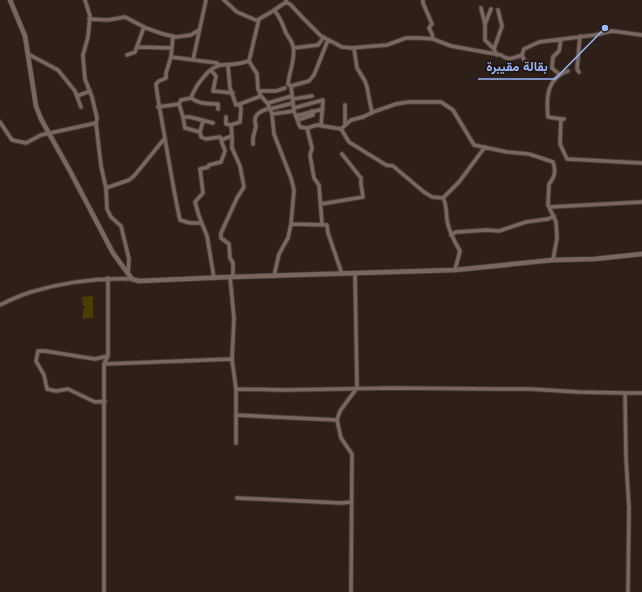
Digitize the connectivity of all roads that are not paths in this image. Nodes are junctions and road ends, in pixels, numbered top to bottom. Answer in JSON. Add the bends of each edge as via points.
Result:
{"nodes":[{"id":1,"x":10,"y":0,"type":"edge"},
{"id":2,"x":85,"y":0,"type":"edge"},
{"id":3,"x":206,"y":0,"type":"edge"},
{"id":4,"x":224,"y":0,"type":"edge"},
{"id":5,"x":423,"y":0,"type":"edge"},
{"id":6,"x":286,"y":1,"type":"edge"},
{"id":7,"x":481,"y":8,"type":"dead end"},
{"id":8,"x":491,"y":9,"type":"dead end"},
{"id":9,"x":274,"y":10,"type":"junction"},
{"id":10,"x":498,"y":10,"type":"dead end"},
{"id":11,"x":90,"y":19,"type":"junction"},
{"id":12,"x":258,"y":21,"type":"junction"},
{"id":13,"x":485,"y":24,"type":"junction"},
{"id":14,"x":144,"y":27,"type":"junction"},
{"id":15,"x":199,"y":30,"type":"junction"},
{"id":16,"x":642,"y":35,"type":"edge"},
{"id":17,"x":173,"y":36,"type":"junction"},
{"id":18,"x":580,"y":36,"type":"junction"},
{"id":19,"x":324,"y":37,"type":"junction"},
{"id":20,"x":432,"y":39,"type":"junction"},
{"id":21,"x":328,"y":40,"type":"junction"},
{"id":22,"x":561,"y":40,"type":"junction"},
{"id":23,"x":136,"y":47,"type":"junction"},
{"id":24,"x":172,"y":48,"type":"junction"},
{"id":25,"x":294,"y":48,"type":"junction"},
{"id":26,"x":354,"y":48,"type":"junction"},
{"id":27,"x":494,"y":49,"type":"junction"},
{"id":28,"x":28,"y":54,"type":"junction"},
{"id":29,"x":522,"y":54,"type":"junction"},
{"id":30,"x":497,"y":55,"type":"junction"},
{"id":31,"x":127,"y":56,"type":"dead end"},
{"id":32,"x":171,"y":57,"type":"junction"},
{"id":33,"x":193,"y":60,"type":"junction"},
{"id":34,"x":249,"y":61,"type":"junction"},
{"id":35,"x":220,"y":65,"type":"junction"},
{"id":36,"x":228,"y":66,"type":"junction"},
{"id":37,"x":211,"y":70,"type":"junction"},
{"id":38,"x":543,"y":70,"type":"dead end"},
{"id":39,"x":568,"y":71,"type":"dead end"},
{"id":40,"x":579,"y":72,"type":"dead end"},
{"id":41,"x":559,"y":74,"type":"junction"},
{"id":42,"x":291,"y":86,"type":"junction"},
{"id":43,"x":285,"y":88,"type":"dead end"},
{"id":44,"x":90,"y":91,"type":"junction"},
{"id":45,"x":259,"y":91,"type":"junction"},
{"id":46,"x":233,"y":93,"type":"junction"},
{"id":47,"x":77,"y":96,"type":"junction"},
{"id":48,"x":261,"y":96,"type":"junction"},
{"id":49,"x":312,"y":96,"type":"dead end"},
{"id":50,"x":191,"y":98,"type":"junction"},
{"id":51,"x":293,"y":100,"type":"junction"},
{"id":52,"x":268,"y":103,"type":"junction"},
{"id":53,"x":179,"y":104,"type":"junction"},
{"id":54,"x":240,"y":104,"type":"junction"},
{"id":55,"x":345,"y":105,"type":"dead end"},
{"id":56,"x":158,"y":106,"type":"junction"},
{"id":57,"x":81,"y":107,"type":"dead end"},
{"id":58,"x":270,"y":108,"type":"junction"},
{"id":59,"x":218,"y":109,"type":"dead end"},
{"id":60,"x":294,"y":109,"type":"junction"},
{"id":61,"x":322,"y":109,"type":"junction"},
{"id":62,"x":312,"y":111,"type":"junction"},
{"id":63,"x":372,"y":113,"type":"junction"},
{"id":64,"x":272,"y":114,"type":"junction"},
{"id":65,"x":296,"y":116,"type":"junction"},
{"id":66,"x":182,"y":117,"type":"junction"},
{"id":67,"x":226,"y":117,"type":"dead end"},
{"id":68,"x":203,"y":120,"type":"junction"},
{"id":69,"x":298,"y":120,"type":"junction"},
{"id":70,"x":0,"y":122,"type":"edge"},
{"id":71,"x":96,"y":123,"type":"junction"},
{"id":72,"x":213,"y":123,"type":"dead end"},
{"id":73,"x":345,"y":124,"type":"junction"},
{"id":74,"x":231,"y":125,"type":"junction"},
{"id":75,"x":321,"y":126,"type":"junction"},
{"id":76,"x":307,"y":128,"type":"junction"},
{"id":77,"x":342,"y":129,"type":"junction"},
{"id":78,"x":200,"y":132,"type":"junction"},
{"id":79,"x":49,"y":133,"type":"junction"},
{"id":80,"x":232,"y":136,"type":"junction"},
{"id":81,"x":165,"y":138,"type":"junction"},
{"id":82,"x":222,"y":140,"type":"junction"},
{"id":83,"x":253,"y":144,"type":"dead end"},
{"id":84,"x":485,"y":147,"type":"junction"},
{"id":85,"x":342,"y":154,"type":"dead end"},
{"id":86,"x":642,"y":163,"type":"edge"},
{"id":87,"x":106,"y":188,"type":"junction"},
{"id":88,"x":443,"y":198,"type":"junction"},
{"id":89,"x":642,"y":202,"type":"edge"},
{"id":90,"x":321,"y":204,"type":"junction"},
{"id":91,"x":550,"y":207,"type":"junction"},
{"id":92,"x":554,"y":216,"type":"junction"},
{"id":93,"x":202,"y":223,"type":"junction"},
{"id":94,"x":291,"y":224,"type":"junction"},
{"id":95,"x":322,"y":224,"type":"junction"},
{"id":96,"x":451,"y":235,"type":"junction"},
{"id":97,"x":642,"y":254,"type":"edge"},
{"id":98,"x":553,"y":260,"type":"junction"},
{"id":99,"x":455,"y":270,"type":"junction"},
{"id":100,"x":355,"y":273,"type":"junction"},
{"id":101,"x":128,"y":274,"type":"junction"},
{"id":102,"x":342,"y":274,"type":"junction"},
{"id":103,"x":274,"y":276,"type":"junction"},
{"id":104,"x":232,"y":277,"type":"junction"},
{"id":105,"x":108,"y":278,"type":"junction"},
{"id":106,"x":214,"y":278,"type":"junction"},
{"id":107,"x":132,"y":279,"type":"junction"},
{"id":108,"x":0,"y":305,"type":"edge"},
{"id":109,"x":108,"y":356,"type":"junction"},
{"id":110,"x":232,"y":359,"type":"junction"},
{"id":111,"x":104,"y":364,"type":"junction"},
{"id":112,"x":357,"y":388,"type":"junction"},
{"id":113,"x":236,"y":389,"type":"junction"},
{"id":114,"x":625,"y":392,"type":"junction"},
{"id":115,"x":642,"y":393,"type":"edge"},
{"id":116,"x":105,"y":401,"type":"junction"},
{"id":117,"x":236,"y":415,"type":"junction"},
{"id":118,"x":337,"y":420,"type":"junction"},
{"id":119,"x":236,"y":443,"type":"dead end"},
{"id":120,"x":237,"y":498,"type":"dead end"},
{"id":121,"x":351,"y":502,"type":"junction"},
{"id":122,"x":104,"y":592,"type":"edge"},
{"id":123,"x":351,"y":592,"type":"edge"},
{"id":124,"x":628,"y":592,"type":"edge"}],
"edges":[{"from":1,"to":28,"type":"street","via":[[25,36]]},
{"from":2,"to":11,"type":"street"},
{"from":3,"to":15,"type":"street"},
{"from":4,"to":12,"type":"street","via":[[237,12]]},
{"from":5,"to":20,"type":"street","via":[[432,24],[429,28]]},
{"from":6,"to":9,"type":"street"},
{"from":6,"to":19,"type":"street"},
{"from":7,"to":13,"type":"street"},
{"from":8,"to":13,"type":"street"},
{"from":9,"to":12,"type":"street"},
{"from":9,"to":25,"type":"street","via":[[280,17]]},
{"from":10,"to":27,"type":"street","via":[[502,26]]},
{"from":11,"to":14,"type":"street","via":[[108,20],[124,17]]},
{"from":11,"to":44,"type":"street","via":[[83,55],[85,79]]},
{"from":12,"to":34,"type":"street"},
{"from":13,"to":27,"type":"street","via":[[485,40]]},
{"from":14,"to":17,"type":"street"},
{"from":14,"to":23,"type":"street"},
{"from":15,"to":17,"type":"street","via":[[191,35]]},
{"from":15,"to":33,"type":"street"},
{"from":16,"to":18,"type":"street","via":[[612,31]]},
{"from":17,"to":24,"type":"street"},
{"from":18,"to":22,"type":"street"},
{"from":18,"to":40,"type":"street","via":[[577,69]]},
{"from":19,"to":21,"type":"street"},
{"from":19,"to":25,"type":"street","via":[[318,45]]},
{"from":20,"to":26,"type":"street","via":[[406,38],[387,45]]},
{"from":20,"to":30,"type":"street","via":[[450,46]]},
{"from":21,"to":26,"type":"street","via":[[342,47]]},
{"from":21,"to":42,"type":"street","via":[[314,75],[309,81]]},
{"from":22,"to":29,"type":"street","via":[[539,42],[524,49]]},
{"from":22,"to":41,"type":"street","via":[[559,51],[553,57],[552,68]]},
{"from":23,"to":24,"type":"street"},
{"from":23,"to":31,"type":"street","via":[[135,52]]},
{"from":24,"to":32,"type":"street"},
{"from":25,"to":42,"type":"street","via":[[288,84]]},
{"from":26,"to":63,"type":"street","via":[[357,68],[365,81]]},
{"from":27,"to":30,"type":"street"},
{"from":28,"to":47,"type":"street","via":[[58,70]]},
{"from":28,"to":79,"type":"street","via":[[36,106]]},
{"from":29,"to":30,"type":"street","via":[[513,59]]},
{"from":29,"to":38,"type":"street","via":[[524,60]]},
{"from":32,"to":33,"type":"street"},
{"from":32,"to":56,"type":"street","via":[[166,78],[156,84]]},
{"from":33,"to":35,"type":"street"},
{"from":34,"to":36,"type":"street"},
{"from":34,"to":45,"type":"street","via":[[257,74]]},
{"from":35,"to":36,"type":"street"},
{"from":35,"to":37,"type":"street"},
{"from":36,"to":46,"type":"street","via":[[230,88]]},
{"from":37,"to":46,"type":"street","via":[[216,76],[213,91]]},
{"from":37,"to":50,"type":"street","via":[[198,83]]},
{"from":39,"to":41,"type":"street"},
{"from":41,"to":86,"type":"street","via":[[551,83],[548,94],[548,116],[563,119],[560,144],[567,159]]},
{"from":42,"to":51,"type":"street"},
{"from":43,"to":45,"type":"street"},
{"from":44,"to":47,"type":"street"},
{"from":44,"to":71,"type":"street"},
{"from":45,"to":48,"type":"street"},
{"from":46,"to":54,"type":"street","via":[[236,105]]},
{"from":47,"to":57,"type":"street"},
{"from":48,"to":52,"type":"street"},
{"from":48,"to":54,"type":"street"},
{"from":49,"to":51,"type":"street"},
{"from":50,"to":53,"type":"street","via":[[181,100]]},
{"from":50,"to":59,"type":"street","via":[[200,103],[218,104]]},
{"from":51,"to":52,"type":"street"},
{"from":51,"to":58,"type":"street"},
{"from":51,"to":60,"type":"street"},
{"from":52,"to":58,"type":"street"},
{"from":53,"to":56,"type":"street"},
{"from":53,"to":66,"type":"street"},
{"from":54,"to":74,"type":"street","via":[[240,122]]},
{"from":55,"to":73,"type":"street"},
{"from":56,"to":81,"type":"street"},
{"from":58,"to":64,"type":"street"},
{"from":58,"to":83,"type":"street","via":[[255,117]]},
{"from":60,"to":61,"type":"street","via":[[323,100]]},
{"from":60,"to":64,"type":"street"},
{"from":60,"to":65,"type":"street"},
{"from":61,"to":62,"type":"street"},
{"from":61,"to":75,"type":"street"},
{"from":62,"to":65,"type":"street"},
{"from":62,"to":69,"type":"street","via":[[313,115]]},
{"from":63,"to":73,"type":"street"},
{"from":63,"to":84,"type":"street","via":[[408,102],[441,102],[452,110],[474,145]]},
{"from":64,"to":94,"type":"street","via":[[274,134],[294,190]]},
{"from":65,"to":69,"type":"street"},
{"from":66,"to":68,"type":"street","via":[[190,116]]},
{"from":66,"to":78,"type":"street","via":[[185,128]]},
{"from":67,"to":74,"type":"street","via":[[226,124]]},
{"from":68,"to":72,"type":"street"},
{"from":68,"to":78,"type":"street"},
{"from":69,"to":76,"type":"street","via":[[300,127]]},
{"from":70,"to":79,"type":"street","via":[[12,140],[19,142],[26,143]]},
{"from":71,"to":79,"type":"street"},
{"from":71,"to":87,"type":"street"},
{"from":73,"to":77,"type":"street"},
{"from":74,"to":80,"type":"street"},
{"from":75,"to":76,"type":"street"},
{"from":75,"to":77,"type":"street"},
{"from":76,"to":90,"type":"street","via":[[312,148],[310,155],[314,178],[319,185]]},
{"from":77,"to":88,"type":"street","via":[[350,142],[386,165],[393,166],[432,197]]},
{"from":78,"to":82,"type":"street","via":[[201,137],[206,139],[220,137]]},
{"from":79,"to":101,"type":"street","via":[[113,253]]},
{"from":80,"to":82,"type":"street"},
{"from":80,"to":104,"type":"street","via":[[232,148],[240,166],[244,187],[221,233],[221,238],[229,244],[233,263]]},
{"from":81,"to":87,"type":"street","via":[[134,176]]},
{"from":81,"to":93,"type":"street","via":[[180,220]]},
{"from":82,"to":93,"type":"street","via":[[225,151],[221,162],[200,168],[203,193],[195,202]]},
{"from":84,"to":88,"type":"street","via":[[459,182]]},
{"from":84,"to":91,"type":"street","via":[[529,154],[553,162],[554,178],[549,184]]},
{"from":85,"to":90,"type":"street","via":[[361,178],[363,197]]},
{"from":87,"to":101,"type":"street","via":[[107,209],[121,226],[124,236],[129,259]]},
{"from":88,"to":96,"type":"street"},
{"from":89,"to":91,"type":"street"},
{"from":90,"to":95,"type":"street"},
{"from":91,"to":92,"type":"street"},
{"from":92,"to":96,"type":"street","via":[[499,231],[456,232]]},
{"from":92,"to":98,"type":"street","via":[[557,238]]},
{"from":93,"to":106,"type":"street","via":[[207,236]]},
{"from":94,"to":95,"type":"street"},
{"from":94,"to":103,"type":"street","via":[[288,238],[279,254]]},
{"from":95,"to":102,"type":"street","via":[[327,224]]},
{"from":96,"to":99,"type":"street","via":[[460,251]]},
{"from":97,"to":98,"type":"street"},
{"from":98,"to":99,"type":"street"},
{"from":99,"to":100,"type":"street"},
{"from":100,"to":102,"type":"street"},
{"from":100,"to":112,"type":"street"},
{"from":101,"to":107,"type":"street"},
{"from":102,"to":103,"type":"street"},
{"from":103,"to":104,"type":"street"},
{"from":104,"to":106,"type":"street"},
{"from":104,"to":110,"type":"street"},
{"from":105,"to":107,"type":"street"},
{"from":105,"to":108,"type":"street","via":[[30,292]]},
{"from":105,"to":109,"type":"street"},
{"from":106,"to":107,"type":"street","via":[[139,281]]},
{"from":109,"to":111,"type":"street"},
{"from":109,"to":116,"type":"street","via":[[95,359],[38,351],[36,361],[44,375],[47,389],[68,389],[95,402]]},
{"from":110,"to":111,"type":"street"},
{"from":110,"to":113,"type":"street"},
{"from":111,"to":116,"type":"street"},
{"from":112,"to":113,"type":"street"},
{"from":112,"to":114,"type":"street"},
{"from":112,"to":118,"type":"street","via":[[340,411]]},
{"from":113,"to":117,"type":"street"},
{"from":114,"to":115,"type":"street"},
{"from":114,"to":124,"type":"street","via":[[629,508]]},
{"from":116,"to":122,"type":"street"},
{"from":117,"to":118,"type":"street"},
{"from":117,"to":119,"type":"street"},
{"from":118,"to":121,"type":"street","via":[[341,438],[352,454]]},
{"from":120,"to":121,"type":"street"},
{"from":121,"to":123,"type":"street"}]}
